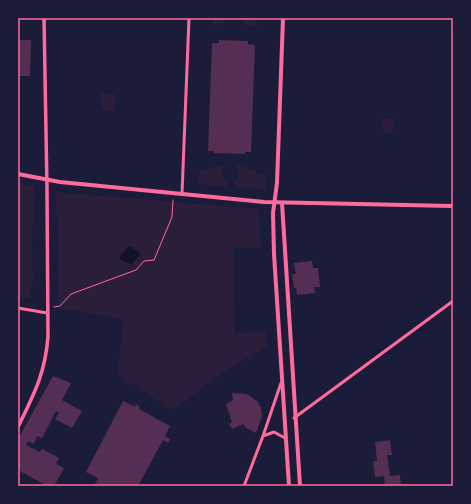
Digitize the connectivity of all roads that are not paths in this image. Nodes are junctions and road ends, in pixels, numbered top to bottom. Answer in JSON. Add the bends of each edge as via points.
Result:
{"nodes":[{"id":1,"x":44,"y":18,"type":"edge"},
{"id":2,"x":189,"y":18,"type":"edge"},
{"id":3,"x":283,"y":18,"type":"edge"},
{"id":4,"x":18,"y":174,"type":"edge"},
{"id":5,"x":47,"y":180,"type":"junction"},
{"id":6,"x":182,"y":194,"type":"junction"},
{"id":7,"x":274,"y":202,"type":"junction"},
{"id":8,"x":282,"y":202,"type":"junction"},
{"id":9,"x":453,"y":206,"type":"edge"},
{"id":10,"x":453,"y":301,"type":"edge"},
{"id":11,"x":18,"y":308,"type":"edge"},
{"id":12,"x":47,"y":313,"type":"junction"},
{"id":13,"x":282,"y":382,"type":"junction"},
{"id":14,"x":294,"y":418,"type":"junction"},
{"id":15,"x":18,"y":427,"type":"edge"},
{"id":16,"x":264,"y":436,"type":"junction"},
{"id":17,"x":285,"y":438,"type":"junction"},
{"id":18,"x":244,"y":486,"type":"edge"},
{"id":19,"x":289,"y":486,"type":"edge"},
{"id":20,"x":300,"y":486,"type":"edge"}],
"edges":[{"from":1,"to":5,"type":"street"},
{"from":2,"to":6,"type":"street"},
{"from":3,"to":7,"type":"main road","via":[[277,184]]},
{"from":4,"to":5,"type":"main road"},
{"from":5,"to":6,"type":"main road"},
{"from":5,"to":12,"type":"street"},
{"from":6,"to":7,"type":"main road"},
{"from":7,"to":8,"type":"main road"},
{"from":7,"to":13,"type":"main road","via":[[274,254]]},
{"from":8,"to":9,"type":"main road"},
{"from":8,"to":14,"type":"main road"},
{"from":10,"to":14,"type":"street"},
{"from":11,"to":12,"type":"street"},
{"from":12,"to":15,"type":"street","via":[[48,337],[42,377]]},
{"from":13,"to":16,"type":"street"},
{"from":13,"to":17,"type":"main road"},
{"from":14,"to":20,"type":"main road"},
{"from":16,"to":17,"type":"street","via":[[274,432]]},
{"from":16,"to":18,"type":"street"},
{"from":17,"to":19,"type":"main road"}]}
